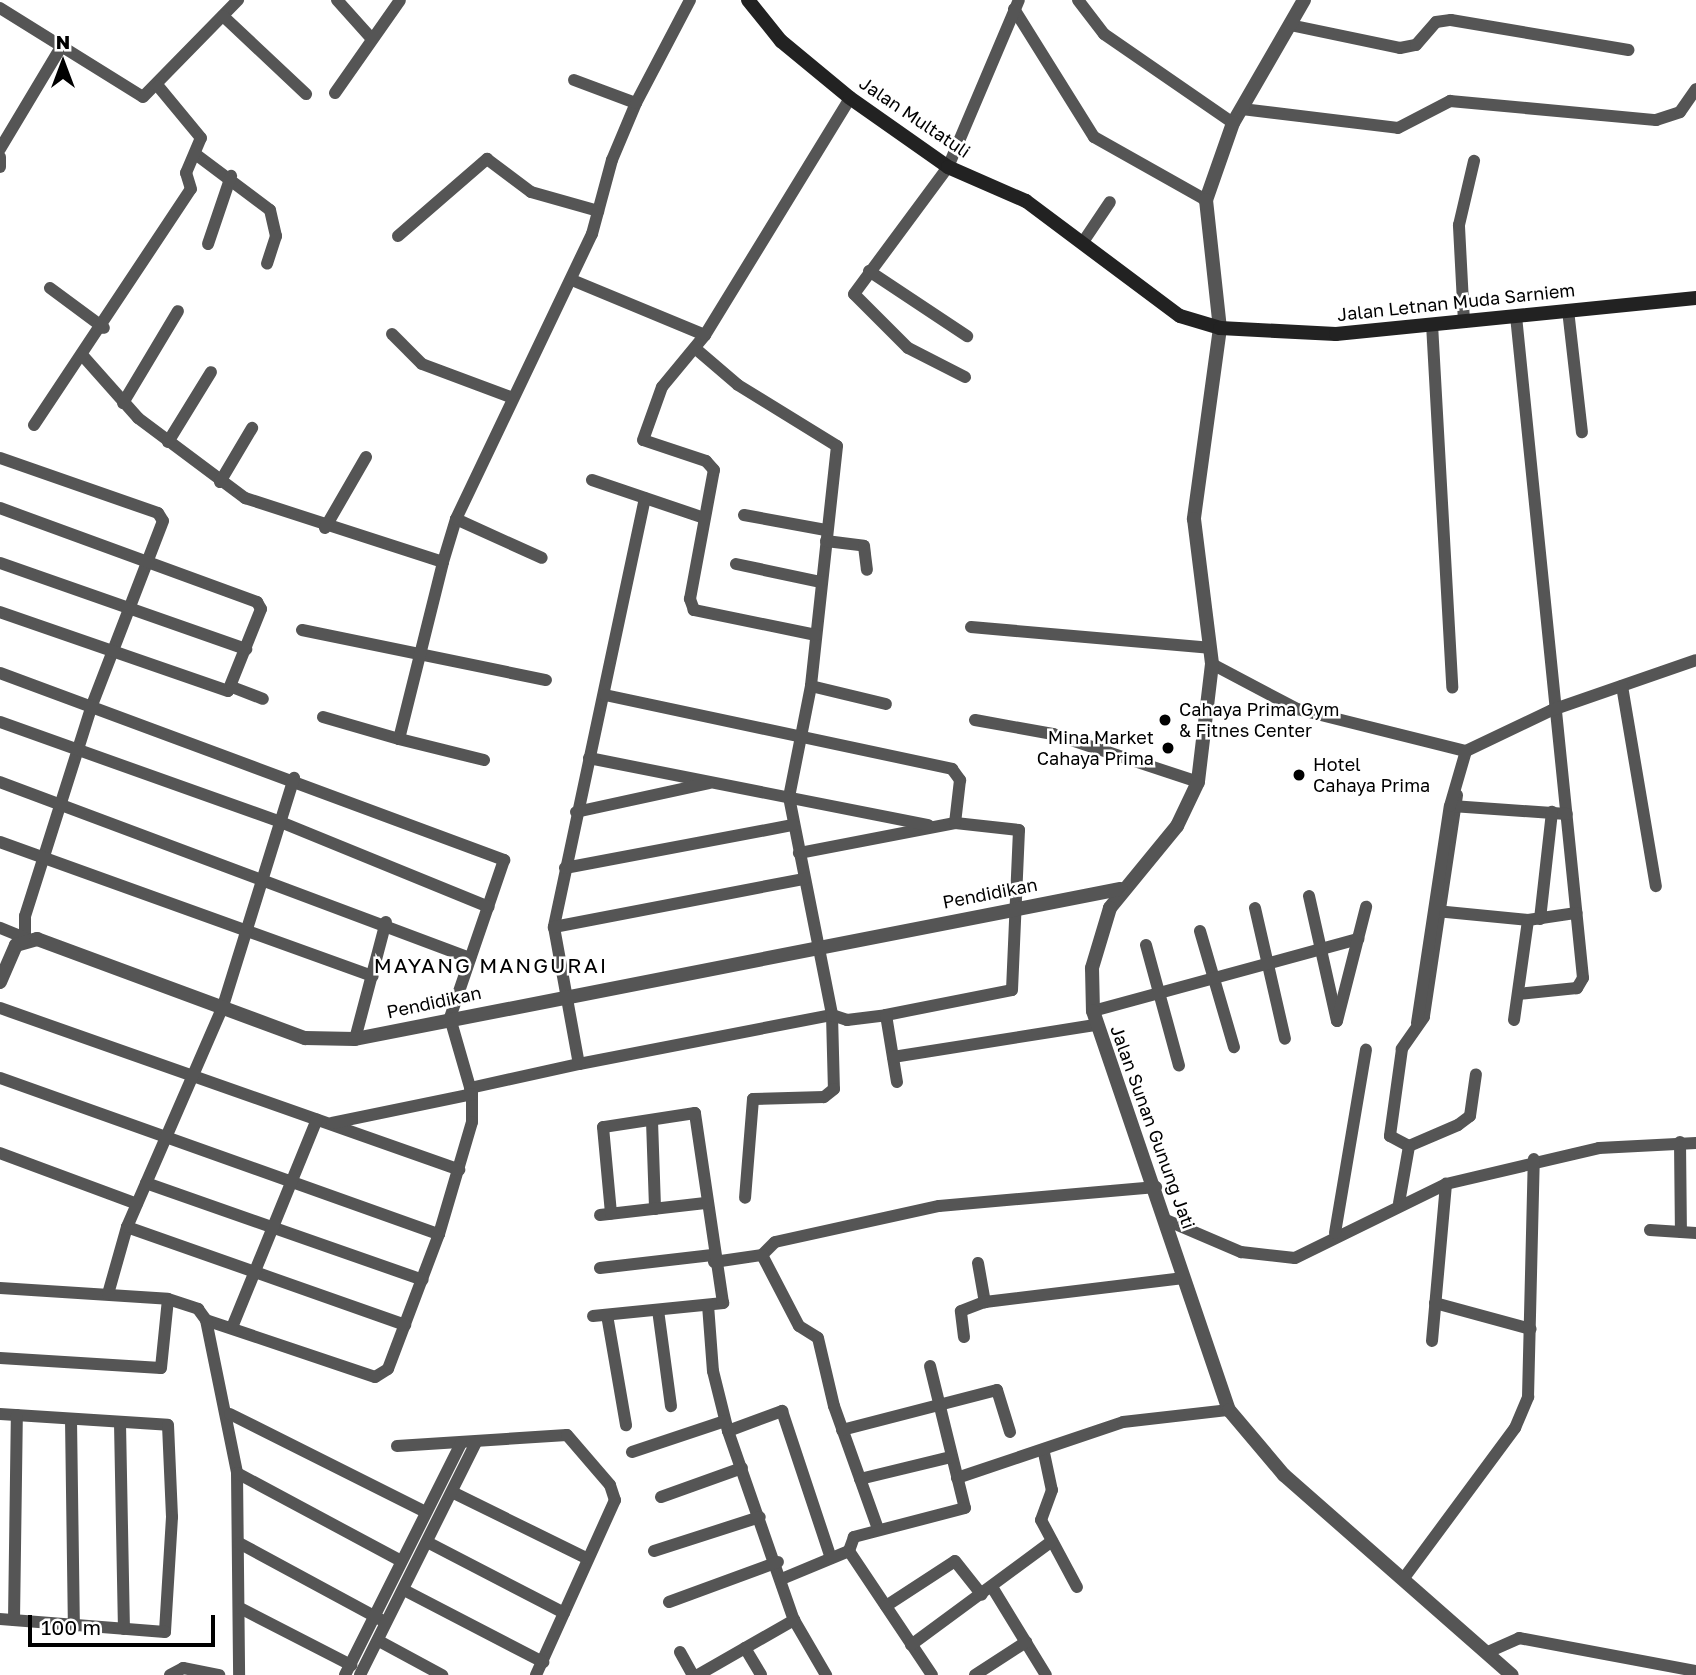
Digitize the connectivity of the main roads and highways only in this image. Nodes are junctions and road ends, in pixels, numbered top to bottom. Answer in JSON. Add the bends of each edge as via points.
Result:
{"nodes":[{"id":1,"x":748,"y":0,"type":"edge"},
{"id":2,"x":1696,"y":298,"type":"edge"},
{"id":3,"x":1220,"y":328,"type":"joint"}],
"edges":[{"from":1,"to":3,"type":"main road","name":"Jalan Multatuli","via":[[781,41],[850,98],[948,167],[1026,201],[1180,316]]},
{"from":2,"to":3,"type":"main road","name":"Jalan Letnan Muda Sarniem","via":[[1336,334]]}]}
